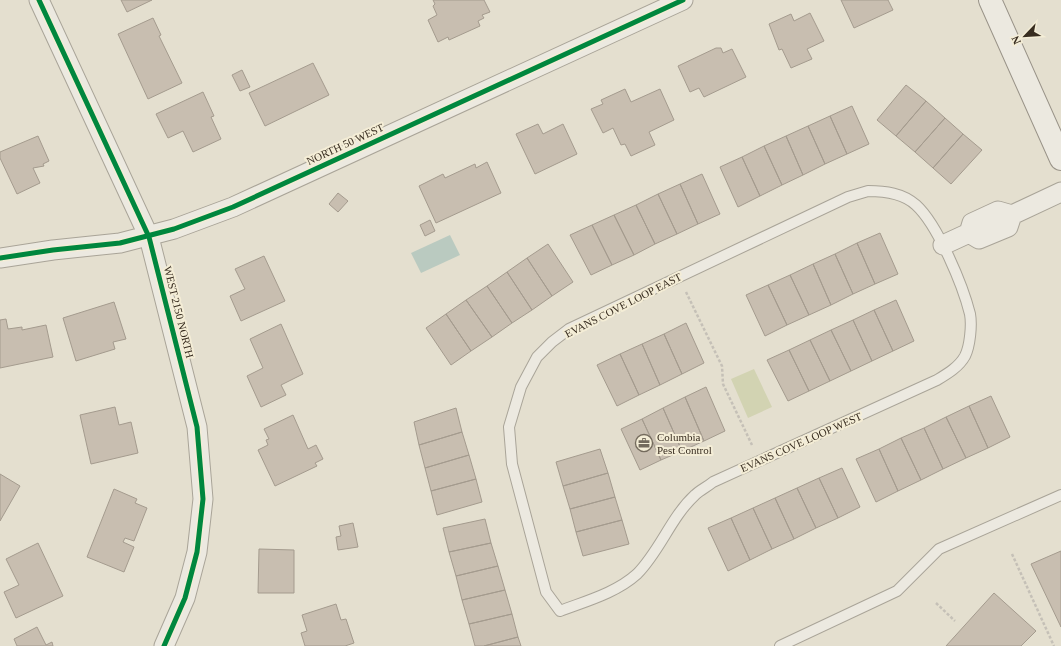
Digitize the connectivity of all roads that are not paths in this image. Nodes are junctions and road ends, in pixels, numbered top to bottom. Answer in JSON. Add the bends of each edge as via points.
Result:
{"nodes":[{"id":1,"x":39,"y":0,"type":"edge"},
{"id":2,"x":683,"y":0,"type":"edge"},
{"id":3,"x":990,"y":0,"type":"edge"},
{"id":4,"x":1061,"y":158,"type":"edge"},
{"id":5,"x":1061,"y":192,"type":"edge"},
{"id":6,"x":149,"y":237,"type":"junction"},
{"id":7,"x":943,"y":245,"type":"junction"},
{"id":8,"x":0,"y":258,"type":"edge"},
{"id":9,"x":1061,"y":495,"type":"edge"},
{"id":10,"x":560,"y":611,"type":"joint"},
{"id":11,"x":171,"y":644,"type":"edge"},
{"id":12,"x":780,"y":646,"type":"edge"}],
"edges":[{"from":1,"to":6,"type":"street","name":"WEST 2150 NORTH"},
{"from":2,"to":6,"type":"street","name":"NORTH 50 WEST","via":[[233,207]]},
{"from":3,"to":4,"type":"main road"},
{"from":5,"to":7,"type":"street","via":[[1012,215],[1008,227],[979,239],[969,233]]},
{"from":6,"to":8,"type":"street","name":"NORTH 50 WEST","via":[[120,244]]},
{"from":6,"to":11,"type":"street","name":"WEST 2150 NORTH","via":[[197,427],[203,499],[197,552]]},
{"from":7,"to":10,"type":"lane","name":"EVANS COVE LOOP WEST","via":[[970,316],[965,356],[954,369],[930,384],[712,482],[695,495],[636,574],[617,588]]},
{"from":7,"to":10,"type":"lane","name":"EVANS COVE LOOP EAST","via":[[932,224],[916,205],[900,195],[885,191],[868,191],[848,197],[569,329],[552,342],[537,358],[521,387],[509,427],[512,464],[546,592]]},
{"from":9,"to":12,"type":"lane","via":[[939,549],[897,591]]}]}
